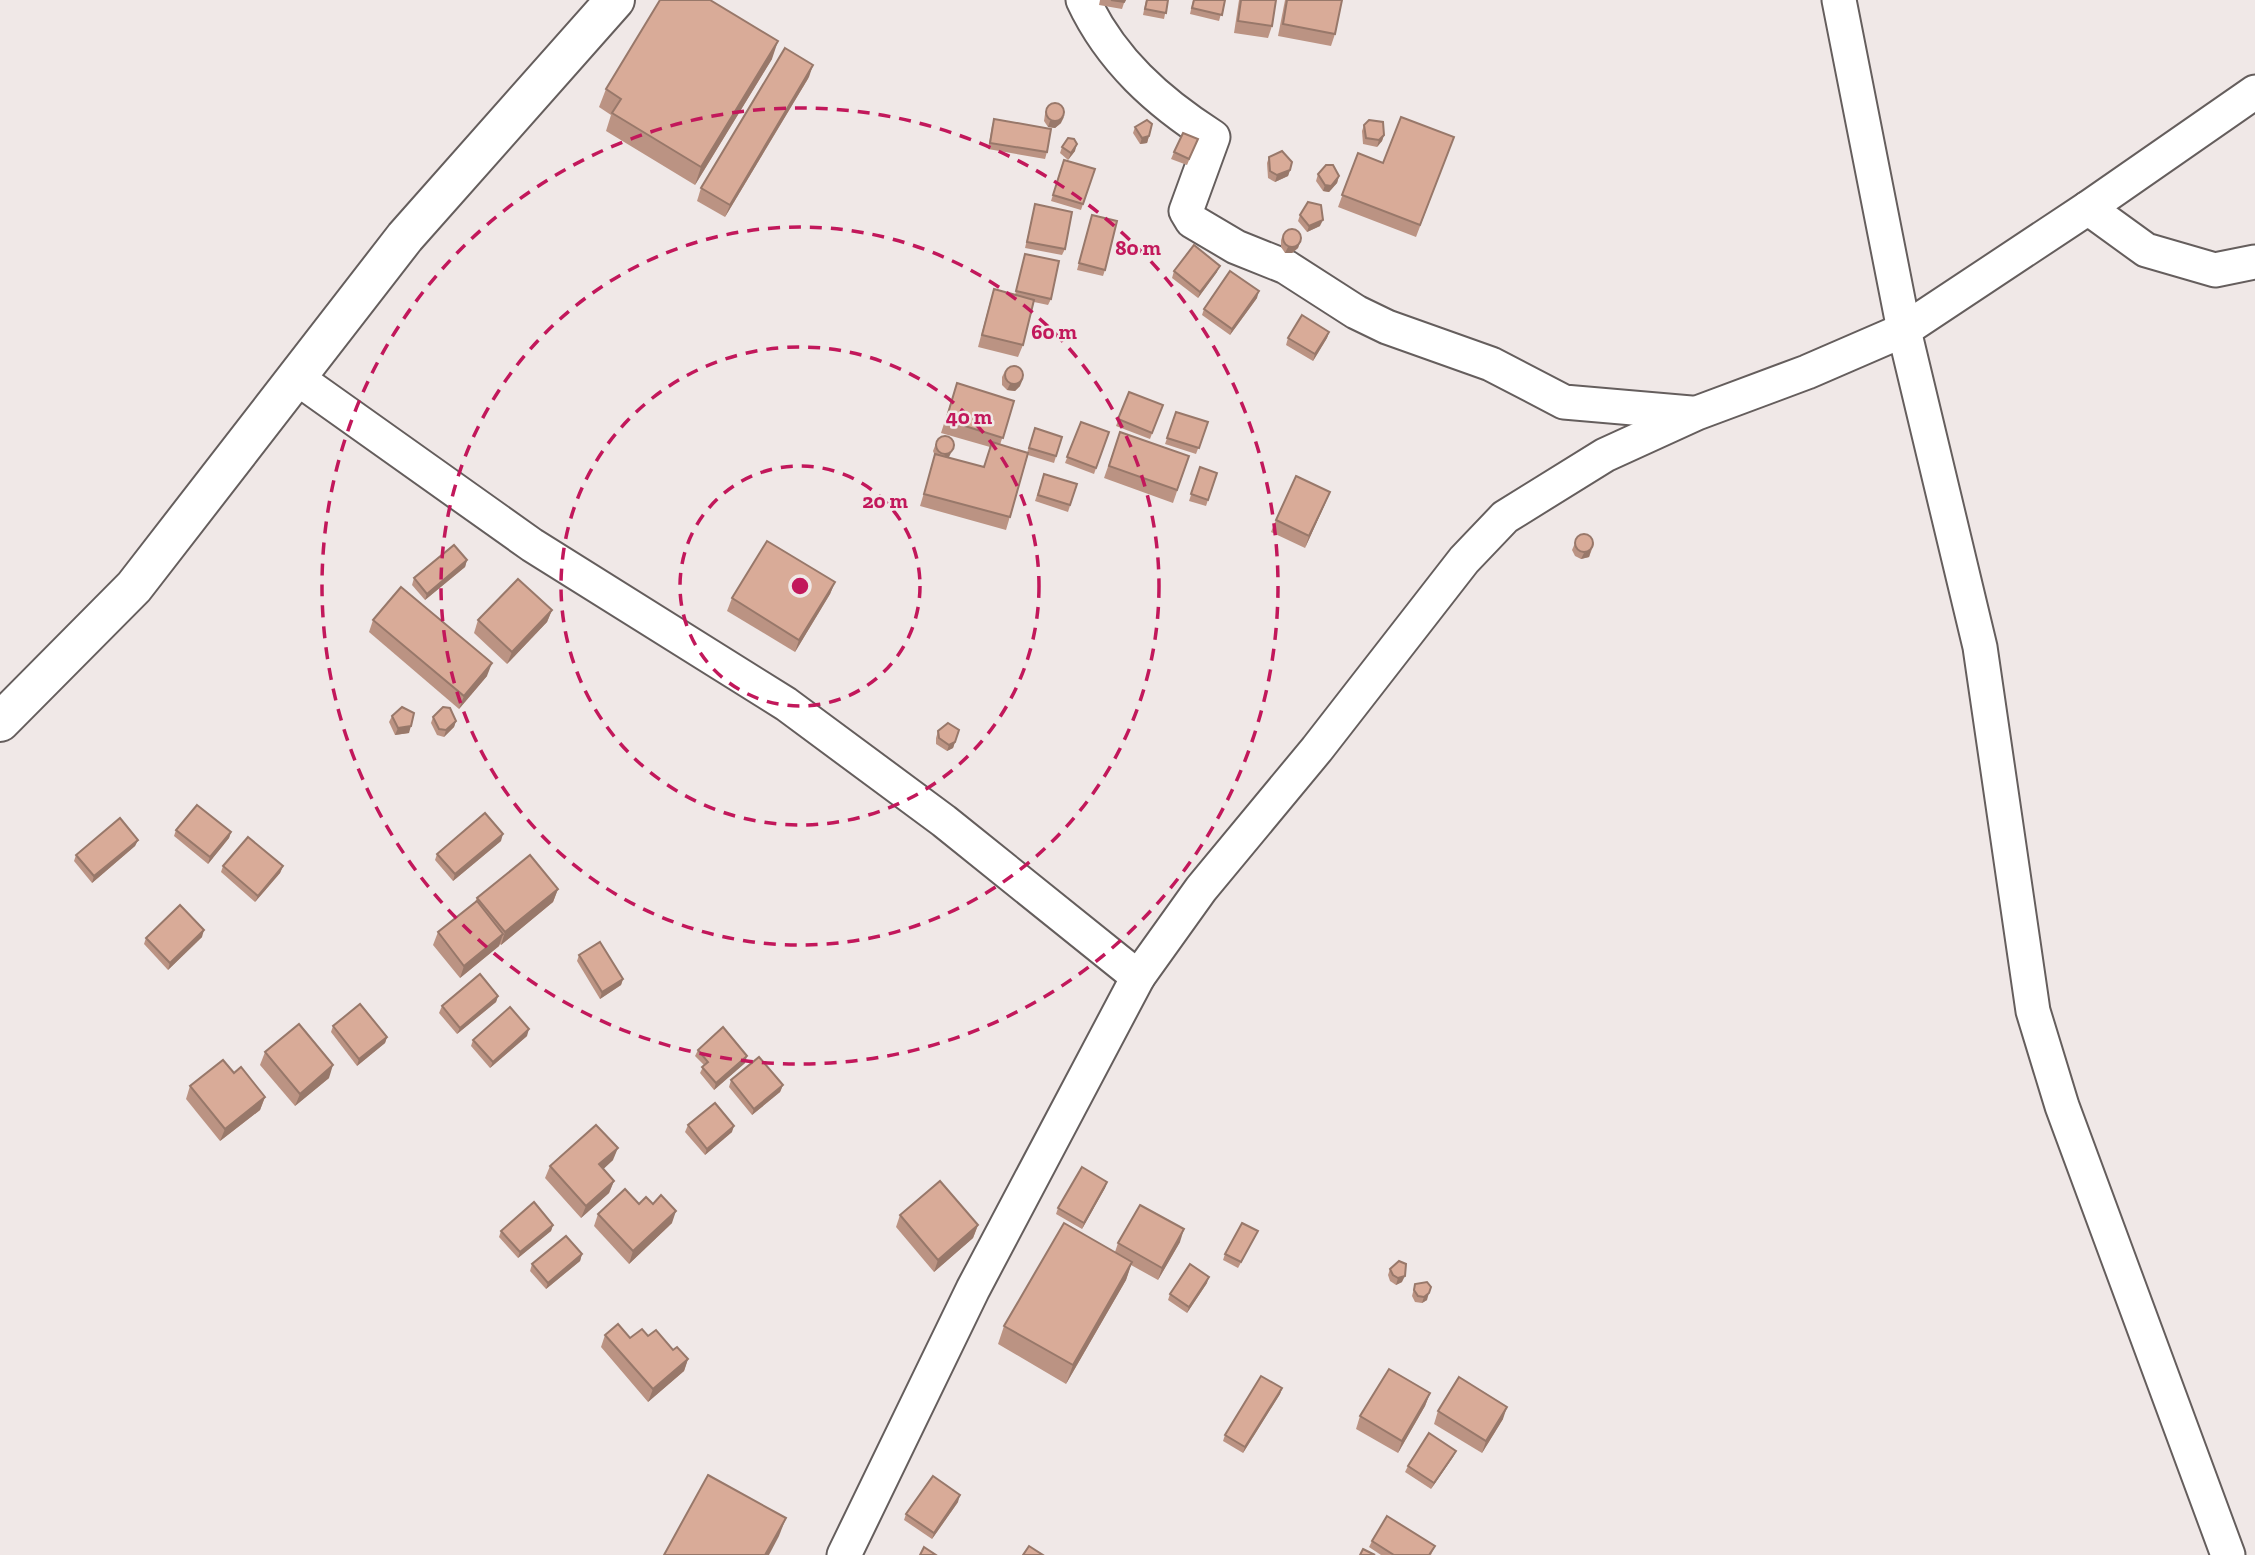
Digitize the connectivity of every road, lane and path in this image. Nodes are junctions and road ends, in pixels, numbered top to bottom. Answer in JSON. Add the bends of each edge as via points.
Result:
{"nodes":[{"id":1,"x":615,"y":0,"type":"edge"},
{"id":2,"x":1083,"y":0,"type":"edge"},
{"id":3,"x":1839,"y":0,"type":"edge"},
{"id":4,"x":2255,"y":92,"type":"edge"},
{"id":5,"x":2088,"y":208,"type":"junction"},
{"id":6,"x":2255,"y":262,"type":"edge"},
{"id":7,"x":1903,"y":330,"type":"junction"},
{"id":8,"x":297,"y":378,"type":"junction"},
{"id":9,"x":1697,"y":413,"type":"junction"},
{"id":10,"x":0,"y":722,"type":"edge"},
{"id":11,"x":1138,"y":977,"type":"junction"},
{"id":12,"x":844,"y":1555,"type":"edge"},
{"id":13,"x":2228,"y":1555,"type":"edge"}],
"edges":[{"from":1,"to":8,"type":"street","via":[[405,237]]},
{"from":2,"to":9,"type":"street","via":[[1093,22],[1132,75],[1175,113],[1213,137],[1186,211],[1192,222],[1236,247],[1286,267],[1356,312],[1491,365],[1564,402]]},
{"from":3,"to":7,"type":"street"},
{"from":4,"to":5,"type":"street"},
{"from":5,"to":6,"type":"street","via":[[2146,250],[2214,270]]},
{"from":5,"to":7,"type":"street"},
{"from":7,"to":9,"type":"street"},
{"from":7,"to":13,"type":"street","via":[[1980,647],[2033,1011],[2062,1105]]},
{"from":8,"to":10,"type":"street","via":[[134,587]]},
{"from":8,"to":11,"type":"street","via":[[532,545],[786,704],[944,821]]},
{"from":9,"to":11,"type":"street","via":[[1605,455],[1505,517],[1464,560],[1201,889]]},
{"from":11,"to":12,"type":"street","via":[[973,1289]]}]}
